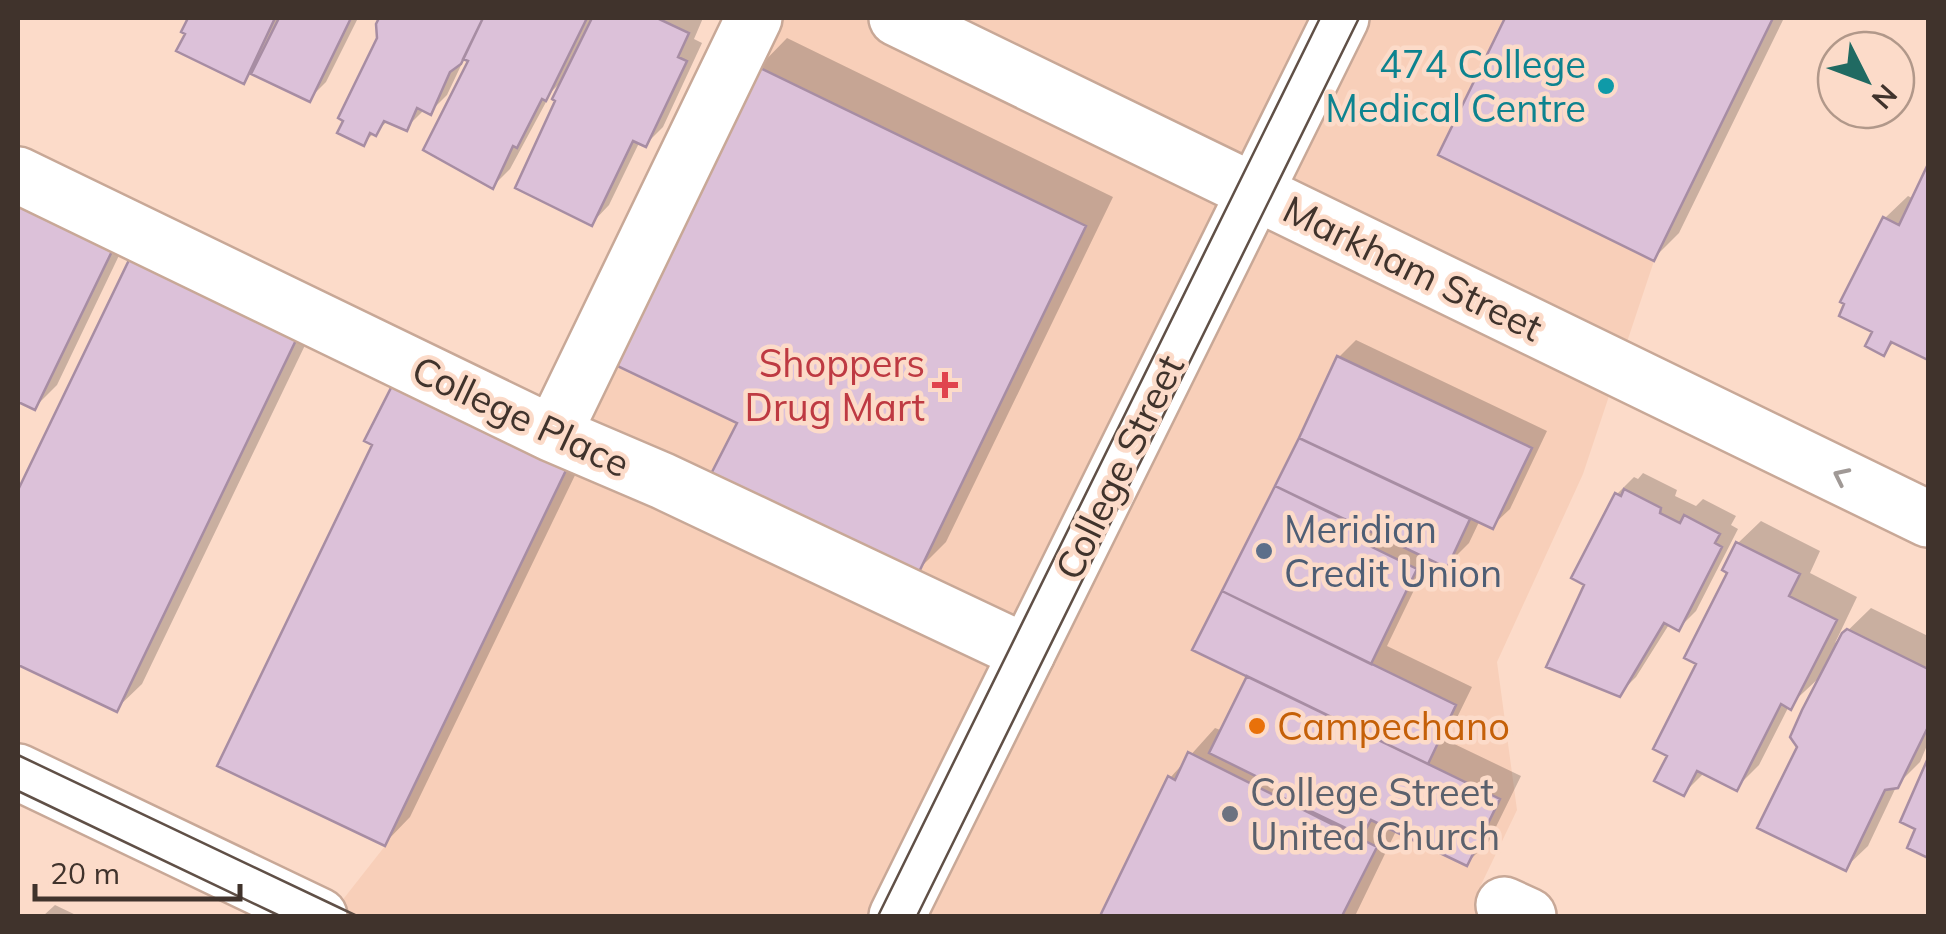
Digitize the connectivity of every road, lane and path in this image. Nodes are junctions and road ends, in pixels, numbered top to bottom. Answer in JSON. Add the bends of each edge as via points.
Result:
{"nodes":[{"id":1,"x":754,"y":18,"type":"edge"},
{"id":2,"x":897,"y":18,"type":"edge"},
{"id":3,"x":1341,"y":18,"type":"edge"},
{"id":4,"x":18,"y":175,"type":"edge"},
{"id":5,"x":1255,"y":191,"type":"junction"},
{"id":6,"x":554,"y":434,"type":"junction"},
{"id":7,"x":1928,"y":519,"type":"edge"},
{"id":8,"x":1027,"y":652,"type":"junction"},
{"id":9,"x":18,"y":772,"type":"edge"},
{"id":10,"x":319,"y":916,"type":"edge"},
{"id":11,"x":897,"y":916,"type":"edge"}],
"edges":[{"from":1,"to":6,"type":"main road"},
{"from":2,"to":5,"type":"main road","name":"Markham Street"},
{"from":3,"to":5,"type":"main road","name":"College Street"},
{"from":4,"to":6,"type":"main road","name":"College Place"},
{"from":7,"to":5,"type":"main road","name":"Markham Street","one_way":true},
{"from":5,"to":8,"type":"main road","name":"College Street"},
{"from":6,"to":8,"type":"main road","name":"College Place"},
{"from":8,"to":11,"type":"main road","name":"College Street"},
{"from":9,"to":10,"type":"main road"}]}
